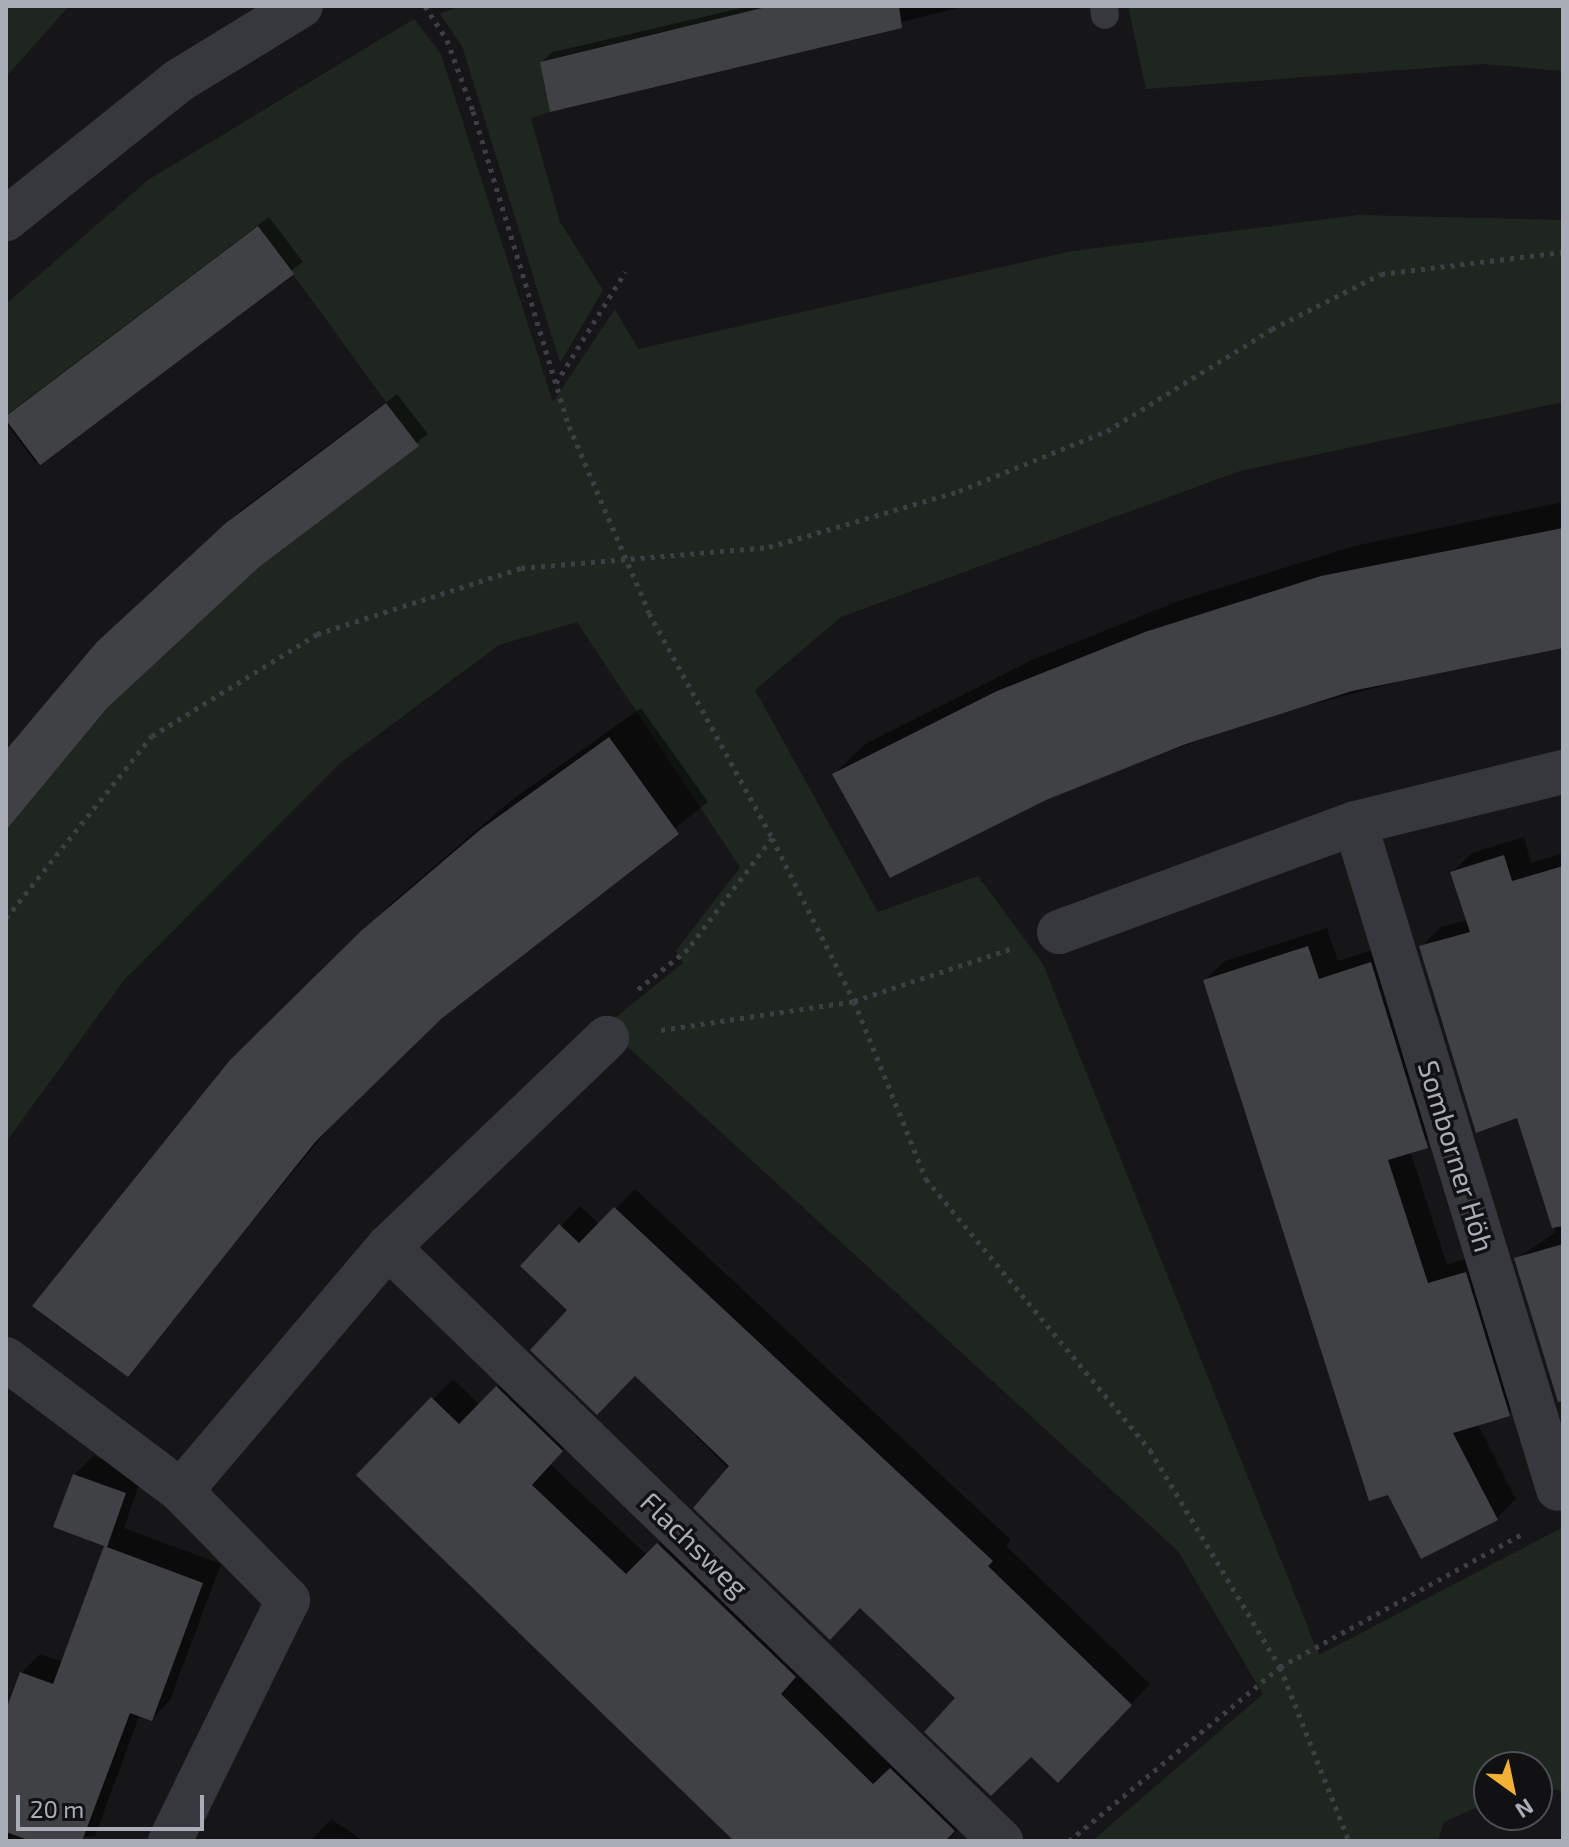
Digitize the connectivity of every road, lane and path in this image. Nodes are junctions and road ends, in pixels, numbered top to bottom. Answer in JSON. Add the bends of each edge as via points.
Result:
{"nodes":[{"id":1,"x":301,"y":6,"type":"edge"},
{"id":2,"x":425,"y":6,"type":"edge"},
{"id":3,"x":6,"y":219,"type":"edge"},
{"id":4,"x":1563,"y":252,"type":"edge"},
{"id":5,"x":625,"y":272,"type":"dead end"},
{"id":6,"x":556,"y":384,"type":"junction"},
{"id":7,"x":625,"y":558,"type":"junction"},
{"id":8,"x":1563,"y":772,"type":"edge"},
{"id":9,"x":1355,"y":823,"type":"junction"},
{"id":10,"x":772,"y":838,"type":"junction"},
{"id":11,"x":6,"y":918,"type":"edge"},
{"id":12,"x":1059,"y":932,"type":"joint"},
{"id":13,"x":854,"y":1001,"type":"junction"},
{"id":14,"x":607,"y":1038,"type":"junction"},
{"id":15,"x":388,"y":1247,"type":"junction"},
{"id":16,"x":6,"y":1359,"type":"edge"},
{"id":17,"x":1558,"y":1489,"type":"dead end"},
{"id":18,"x":181,"y":1491,"type":"junction"},
{"id":19,"x":1536,"y":1526,"type":"dead end"},
{"id":20,"x":1280,"y":1667,"type":"junction"},
{"id":21,"x":170,"y":1841,"type":"edge"},
{"id":22,"x":1001,"y":1841,"type":"edge"},
{"id":23,"x":1069,"y":1841,"type":"edge"},
{"id":24,"x":1349,"y":1841,"type":"edge"}],
"edges":[{"from":1,"to":3,"type":"street","via":[[178,81]]},
{"from":2,"to":6,"type":"path","via":[[447,40],[473,111]]},
{"from":4,"to":7,"type":"path","via":[[1381,274],[1272,329],[1107,431],[959,491],[769,547]]},
{"from":5,"to":6,"type":"path"},
{"from":6,"to":7,"type":"path"},
{"from":7,"to":10,"type":"path"},
{"from":7,"to":11,"type":"path","via":[[521,568],[317,634],[152,736]]},
{"from":8,"to":9,"type":"street"},
{"from":9,"to":12,"type":"street"},
{"from":9,"to":17,"type":"street","name":"Somborner Höh"},
{"from":10,"to":13,"type":"path"},
{"from":10,"to":14,"type":"path","via":[[688,949],[598,1022]]},
{"from":12,"to":13,"type":"path"},
{"from":13,"to":14,"type":"path"},
{"from":13,"to":20,"type":"path","via":[[926,1179],[1150,1450]]},
{"from":14,"to":15,"type":"street"},
{"from":15,"to":18,"type":"street"},
{"from":15,"to":22,"type":"street","name":"Flachsweg"},
{"from":16,"to":18,"type":"street"},
{"from":18,"to":21,"type":"street","via":[[288,1600]]},
{"from":19,"to":20,"type":"path"},
{"from":20,"to":23,"type":"path"},
{"from":20,"to":24,"type":"path"}]}
